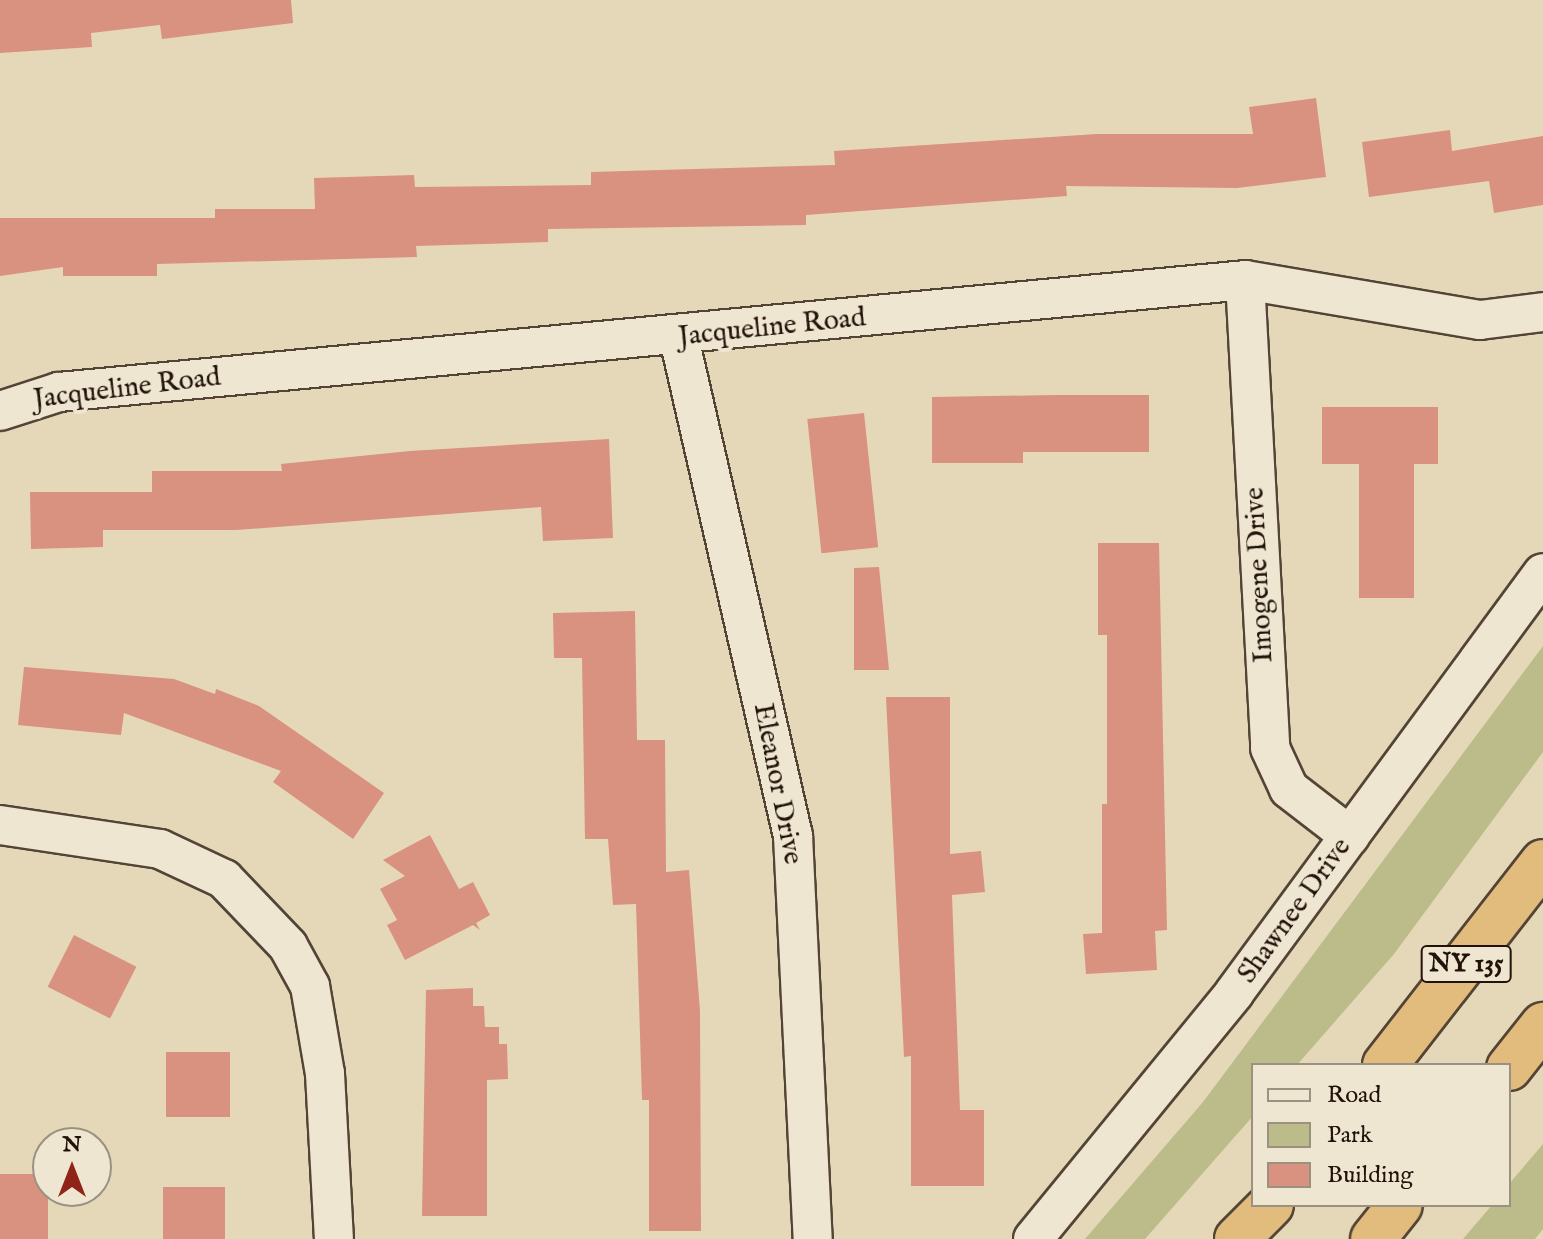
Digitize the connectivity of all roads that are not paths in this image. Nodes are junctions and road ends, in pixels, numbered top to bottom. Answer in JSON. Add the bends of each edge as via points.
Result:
{"nodes":[{"id":1,"x":1245,"y":280,"type":"junction"},
{"id":2,"x":1543,"y":312,"type":"edge"},
{"id":3,"x":679,"y":338,"type":"junction"},
{"id":4,"x":0,"y":411,"type":"edge"},
{"id":5,"x":1543,"y":573,"type":"edge"},
{"id":6,"x":0,"y":825,"type":"edge"},
{"id":7,"x":1350,"y":836,"type":"junction"},
{"id":8,"x":1543,"y":862,"type":"edge"},
{"id":9,"x":1543,"y":1025,"type":"edge"},
{"id":10,"x":1387,"y":1063,"type":"edge"},
{"id":11,"x":1511,"y":1065,"type":"edge"},
{"id":12,"x":1270,"y":1207,"type":"edge"},
{"id":13,"x":1270,"y":1207,"type":"edge"},
{"id":14,"x":1398,"y":1207,"type":"edge"},
{"id":15,"x":334,"y":1239,"type":"edge"},
{"id":16,"x":813,"y":1239,"type":"edge"},
{"id":17,"x":1033,"y":1239,"type":"edge"},
{"id":18,"x":1237,"y":1239,"type":"edge"},
{"id":19,"x":1245,"y":1239,"type":"edge"},
{"id":20,"x":1373,"y":1239,"type":"edge"}],
"edges":[{"from":1,"to":2,"type":"street","name":"Jacqueline Road","via":[[1480,320]]},
{"from":1,"to":3,"type":"street","name":"Jacqueline Road"},
{"from":1,"to":7,"type":"street","name":"Imogene Drive","via":[[1270,748],[1289,789]]},
{"from":3,"to":4,"type":"street","name":"Jacqueline Road","via":[[59,392]]},
{"from":3,"to":16,"type":"street","name":"Eleanor Drive","via":[[793,836]]},
{"from":5,"to":7,"type":"street","name":"Shawnee Drive"},
{"from":6,"to":15,"type":"street","via":[[160,849],[224,879],[288,946],[310,986],[325,1074]]},
{"from":7,"to":17,"type":"street","name":"Shawnee Drive","via":[[1234,993]]},
{"from":8,"to":10,"type":"highway","number":"NY 135"},
{"from":9,"to":11,"type":"highway"},
{"from":12,"to":18,"type":"highway"},
{"from":13,"to":19,"type":"highway"},
{"from":14,"to":20,"type":"highway"}]}
